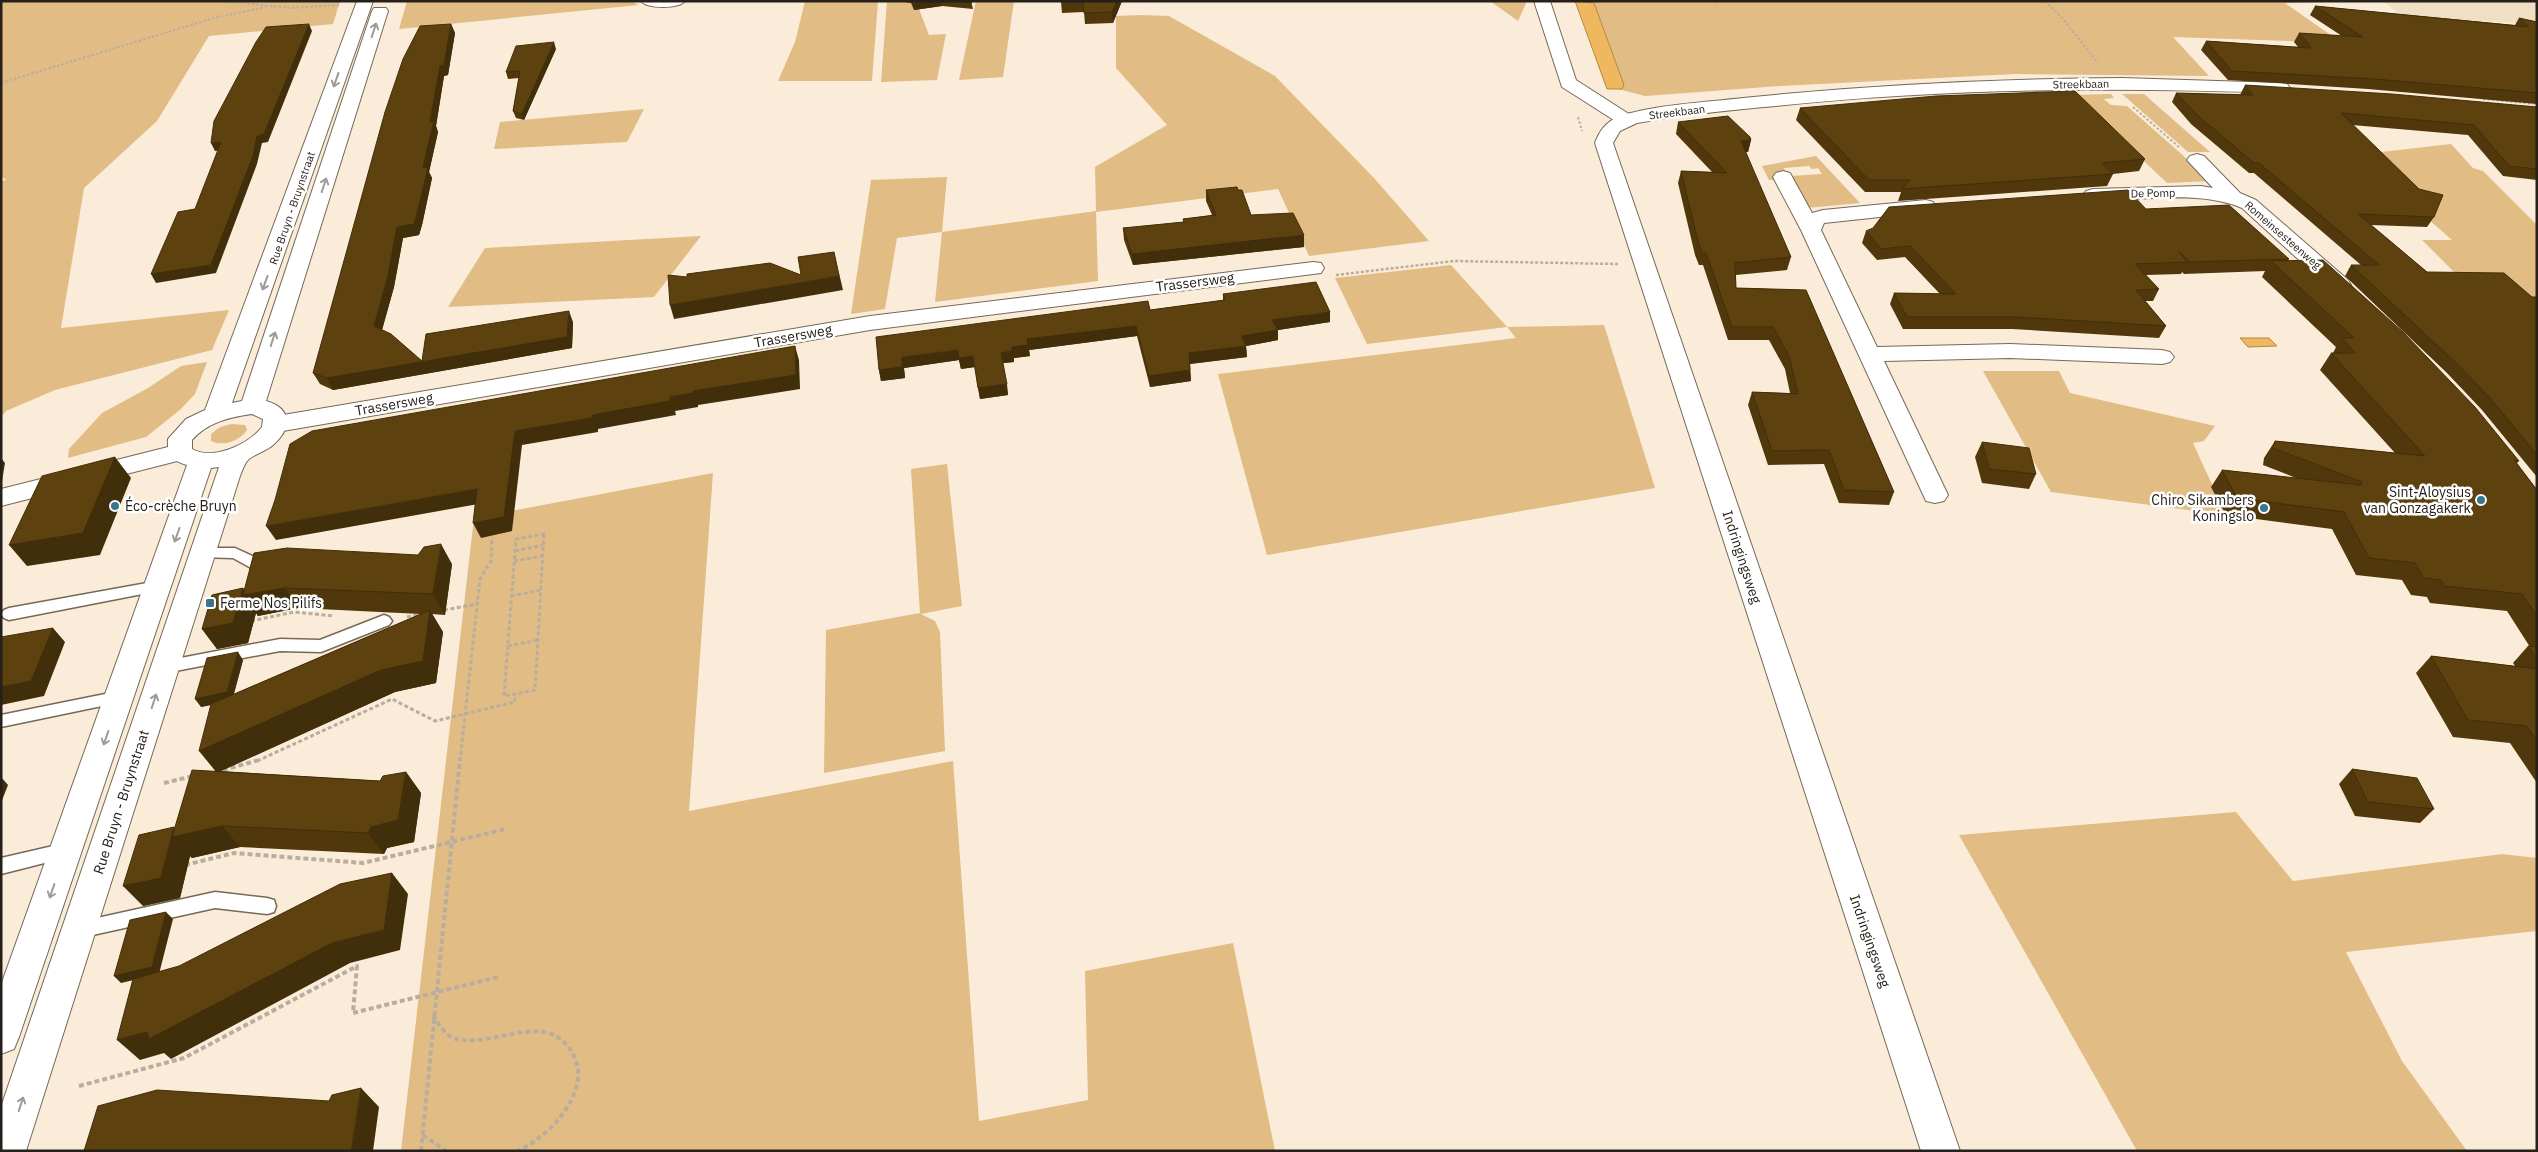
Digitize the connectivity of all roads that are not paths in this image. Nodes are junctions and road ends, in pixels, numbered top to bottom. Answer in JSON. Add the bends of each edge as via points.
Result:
{"nodes":[{"id":1,"x":649,"y":1,"type":"edge"},
{"id":2,"x":677,"y":1,"type":"edge"},
{"id":3,"x":1542,"y":1,"type":"edge"},
{"id":4,"x":364,"y":2,"type":"edge"},
{"id":5,"x":2300,"y":90,"type":"edge"},
{"id":6,"x":1626,"y":120,"type":"junction"},
{"id":7,"x":2197,"y":160,"type":"road end"},
{"id":8,"x":1783,"y":177,"type":"dead end"},
{"id":9,"x":2076,"y":196,"type":"edge"},
{"id":10,"x":2233,"y":197,"type":"junction"},
{"id":11,"x":1943,"y":205,"type":"edge"},
{"id":12,"x":1811,"y":230,"type":"junction"},
{"id":13,"x":1323,"y":271,"type":"road end"},
{"id":14,"x":2358,"y":301,"type":"edge"},
{"id":15,"x":1869,"y":354,"type":"junction"},
{"id":16,"x":2162,"y":357,"type":"dead end"},
{"id":17,"x":252,"y":407,"type":"junction"},
{"id":18,"x":216,"y":414,"type":"junction"},
{"id":19,"x":277,"y":424,"type":"junction"},
{"id":20,"x":238,"y":454,"type":"junction"},
{"id":21,"x":190,"y":456,"type":"junction"},
{"id":22,"x":1935,"y":495,"type":"dead end"},
{"id":23,"x":1,"y":498,"type":"edge"},
{"id":24,"x":203,"y":552,"type":"junction"},
{"id":25,"x":285,"y":564,"type":"edge"},
{"id":26,"x":158,"y":586,"type":"junction"},
{"id":27,"x":9,"y":614,"type":"dead end"},
{"id":28,"x":384,"y":621,"type":"dead end"},
{"id":29,"x":165,"y":668,"type":"junction"},
{"id":30,"x":120,"y":697,"type":"junction"},
{"id":31,"x":1,"y":721,"type":"edge"},
{"id":32,"x":66,"y":851,"type":"junction"},
{"id":33,"x":1,"y":866,"type":"edge"},
{"id":34,"x":267,"y":906,"type":"dead end"},
{"id":35,"x":79,"y":930,"type":"junction"},
{"id":36,"x":1,"y":1037,"type":"edge"},
{"id":37,"x":6,"y":1151,"type":"edge"},
{"id":38,"x":1940,"y":1151,"type":"edge"}],
"edges":[{"from":1,"to":2,"type":"street"},
{"from":3,"to":6,"type":"street","via":[[1568,83]]},
{"from":17,"to":4,"type":"street","name":"Rue Bruyn - Bruynstraat","one_way":true},
{"from":4,"to":18,"type":"street","name":"Rue Bruyn - Bruynstraat","one_way":true},
{"from":5,"to":6,"type":"street","name":"Streekbaan","via":[[2114,83],[1897,90],[1666,113]]},
{"from":6,"to":38,"type":"street","name":"Indringingsweg","via":[[1610,128],[1604,143]]},
{"from":7,"to":10,"type":"street","name":"Romeinsesteenweg"},
{"from":8,"to":12,"type":"street"},
{"from":9,"to":10,"type":"street","name":"De Pomp","via":[[2200,192]]},
{"from":10,"to":14,"type":"street","name":"Romeinsesteenweg","via":[[2249,204]]},
{"from":11,"to":12,"type":"street","via":[[1823,216],[1815,219]]},
{"from":12,"to":15,"type":"street"},
{"from":13,"to":19,"type":"street","name":"Trassersweg","via":[[870,323]]},
{"from":15,"to":16,"type":"street","via":[[2010,351]]},
{"from":15,"to":22,"type":"street"},
{"from":17,"to":18,"type":"street"},
{"from":17,"to":19,"type":"street","via":[[270,411]]},
{"from":18,"to":21,"type":"street","via":[[180,439]]},
{"from":19,"to":20,"type":"street","via":[[269,436]]},
{"from":20,"to":21,"type":"street","via":[[219,460]]},
{"from":20,"to":24,"type":"street","name":"Rue Bruyn - Bruynstraat","via":[[227,476]]},
{"from":21,"to":23,"type":"street"},
{"from":21,"to":26,"type":"street","one_way":true},
{"from":24,"to":25,"type":"lane","via":[[235,553],[264,566]]},
{"from":24,"to":29,"type":"street","name":"Rue Bruyn - Bruynstraat"},
{"from":26,"to":27,"type":"lane"},
{"from":26,"to":30,"type":"street"},
{"from":28,"to":29,"type":"lane","via":[[321,646],[280,645]]},
{"from":35,"to":29,"type":"street","name":"Rue Bruyn - Bruynstraat","one_way":true},
{"from":30,"to":31,"type":"lane"},
{"from":30,"to":32,"type":"street","one_way":true},
{"from":32,"to":33,"type":"lane"},
{"from":32,"to":36,"type":"street","one_way":true},
{"from":34,"to":35,"type":"lane","via":[[215,900]]},
{"from":37,"to":35,"type":"street","name":"Rue Bruyn - Bruynstraat","one_way":true}]}
